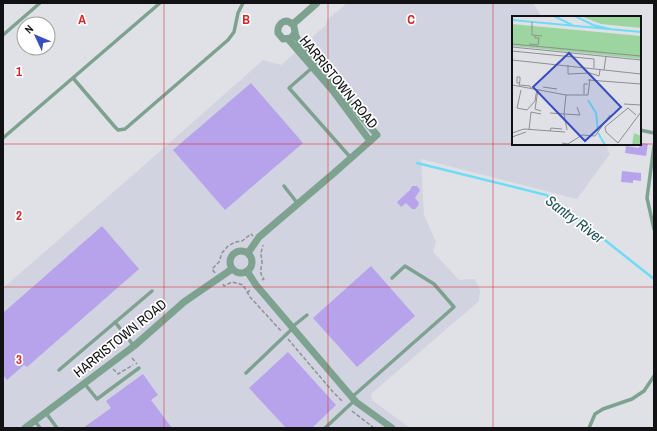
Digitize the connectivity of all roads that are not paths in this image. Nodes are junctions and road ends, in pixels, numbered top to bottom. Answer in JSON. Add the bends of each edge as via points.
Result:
{"nodes":[{"id":1,"x":40,"y":3,"type":"edge"},
{"id":2,"x":160,"y":3,"type":"edge"},
{"id":3,"x":243,"y":3,"type":"edge"},
{"id":4,"x":317,"y":3,"type":"edge"},
{"id":5,"x":293,"y":24,"type":"junction"},
{"id":6,"x":295,"y":33,"type":"junction"},
{"id":7,"x":3,"y":35,"type":"edge"},
{"id":8,"x":288,"y":39,"type":"junction"},
{"id":9,"x":313,"y":67,"type":"junction"},
{"id":10,"x":73,"y":78,"type":"junction"},
{"id":11,"x":641,"y":130,"type":"edge"},
{"id":12,"x":654,"y":133,"type":"edge"},
{"id":13,"x":3,"y":138,"type":"edge"},
{"id":14,"x":370,"y":141,"type":"junction"},
{"id":15,"x":654,"y":146,"type":"edge"},
{"id":16,"x":351,"y":158,"type":"junction"},
{"id":17,"x":284,"y":186,"type":"dead end"},
{"id":18,"x":298,"y":204,"type":"junction"},
{"id":19,"x":654,"y":229,"type":"edge"},
{"id":20,"x":248,"y":253,"type":"junction"},
{"id":21,"x":232,"y":269,"type":"junction"},
{"id":22,"x":247,"y":271,"type":"junction"},
{"id":23,"x":392,"y":278,"type":"dead end"},
{"id":24,"x":152,"y":291,"type":"dead end"},
{"id":25,"x":307,"y":315,"type":"dead end"},
{"id":26,"x":115,"y":322,"type":"junction"},
{"id":27,"x":292,"y":328,"type":"junction"},
{"id":28,"x":134,"y":346,"type":"junction"},
{"id":29,"x":139,"y":368,"type":"dead end"},
{"id":30,"x":59,"y":370,"type":"dead end"},
{"id":31,"x":246,"y":373,"type":"dead end"},
{"id":32,"x":654,"y":376,"type":"edge"},
{"id":33,"x":84,"y":383,"type":"junction"},
{"id":34,"x":354,"y":399,"type":"junction"},
{"id":35,"x":46,"y":413,"type":"junction"},
{"id":36,"x":35,"y":421,"type":"junction"},
{"id":37,"x":25,"y":428,"type":"edge"},
{"id":38,"x":40,"y":428,"type":"edge"},
{"id":39,"x":57,"y":428,"type":"edge"},
{"id":40,"x":325,"y":428,"type":"edge"},
{"id":41,"x":392,"y":428,"type":"edge"},
{"id":42,"x":589,"y":428,"type":"edge"}],
"edges":[{"from":1,"to":7,"type":"lane"},
{"from":2,"to":10,"type":"lane"},
{"from":3,"to":10,"type":"lane","via":[[234,32],[228,40],[126,129],[118,130]]},
{"from":4,"to":5,"type":"street","name":"HARRISTOWN ROAD"},
{"from":5,"to":6,"type":"street","name":"HARRISTOWN ROAD"},
{"from":5,"to":8,"type":"street","name":"HARRISTOWN ROAD","via":[[284,22],[278,27],[279,36]]},
{"from":6,"to":8,"type":"street","name":"HARRISTOWN ROAD"},
{"from":6,"to":14,"type":"street","name":"HARRISTOWN ROAD","via":[[302,47],[377,134]]},
{"from":8,"to":9,"type":"street","name":"HARRISTOWN ROAD"},
{"from":9,"to":14,"type":"street","name":"HARRISTOWN ROAD"},
{"from":9,"to":16,"type":"lane","via":[[289,88]]},
{"from":10,"to":13,"type":"lane"},
{"from":11,"to":12,"type":"lane"},
{"from":14,"to":16,"type":"street","name":"HARRISTOWN ROAD"},
{"from":15,"to":19,"type":"lane","via":[[647,198]]},
{"from":16,"to":18,"type":"street","name":"HARRISTOWN ROAD"},
{"from":17,"to":18,"type":"lane"},
{"from":18,"to":20,"type":"street","name":"HARRISTOWN ROAD","via":[[259,237]]},
{"from":20,"to":21,"type":"street","via":[[240,251],[232,255]]},
{"from":20,"to":22,"type":"street","via":[[252,262]]},
{"from":21,"to":22,"type":"street","via":[[240,273]]},
{"from":21,"to":28,"type":"street","name":"HARRISTOWN ROAD","via":[[184,302]]},
{"from":22,"to":27,"type":"street"},
{"from":23,"to":34,"type":"lane","via":[[405,266],[434,284],[454,307]]},
{"from":24,"to":26,"type":"lane"},
{"from":25,"to":27,"type":"lane"},
{"from":26,"to":28,"type":"lane"},
{"from":26,"to":30,"type":"lane"},
{"from":27,"to":31,"type":"lane"},
{"from":27,"to":34,"type":"street"},
{"from":28,"to":33,"type":"street","name":"HARRISTOWN ROAD"},
{"from":29,"to":33,"type":"lane","via":[[97,399]]},
{"from":32,"to":42,"type":"lane","via":[[644,392],[595,414]]},
{"from":33,"to":35,"type":"street","name":"HARRISTOWN ROAD"},
{"from":34,"to":40,"type":"lane"},
{"from":34,"to":41,"type":"street"},
{"from":35,"to":36,"type":"street","name":"HARRISTOWN ROAD"},
{"from":35,"to":39,"type":"lane"},
{"from":36,"to":37,"type":"street","name":"HARRISTOWN ROAD"},
{"from":36,"to":38,"type":"lane"}]}
